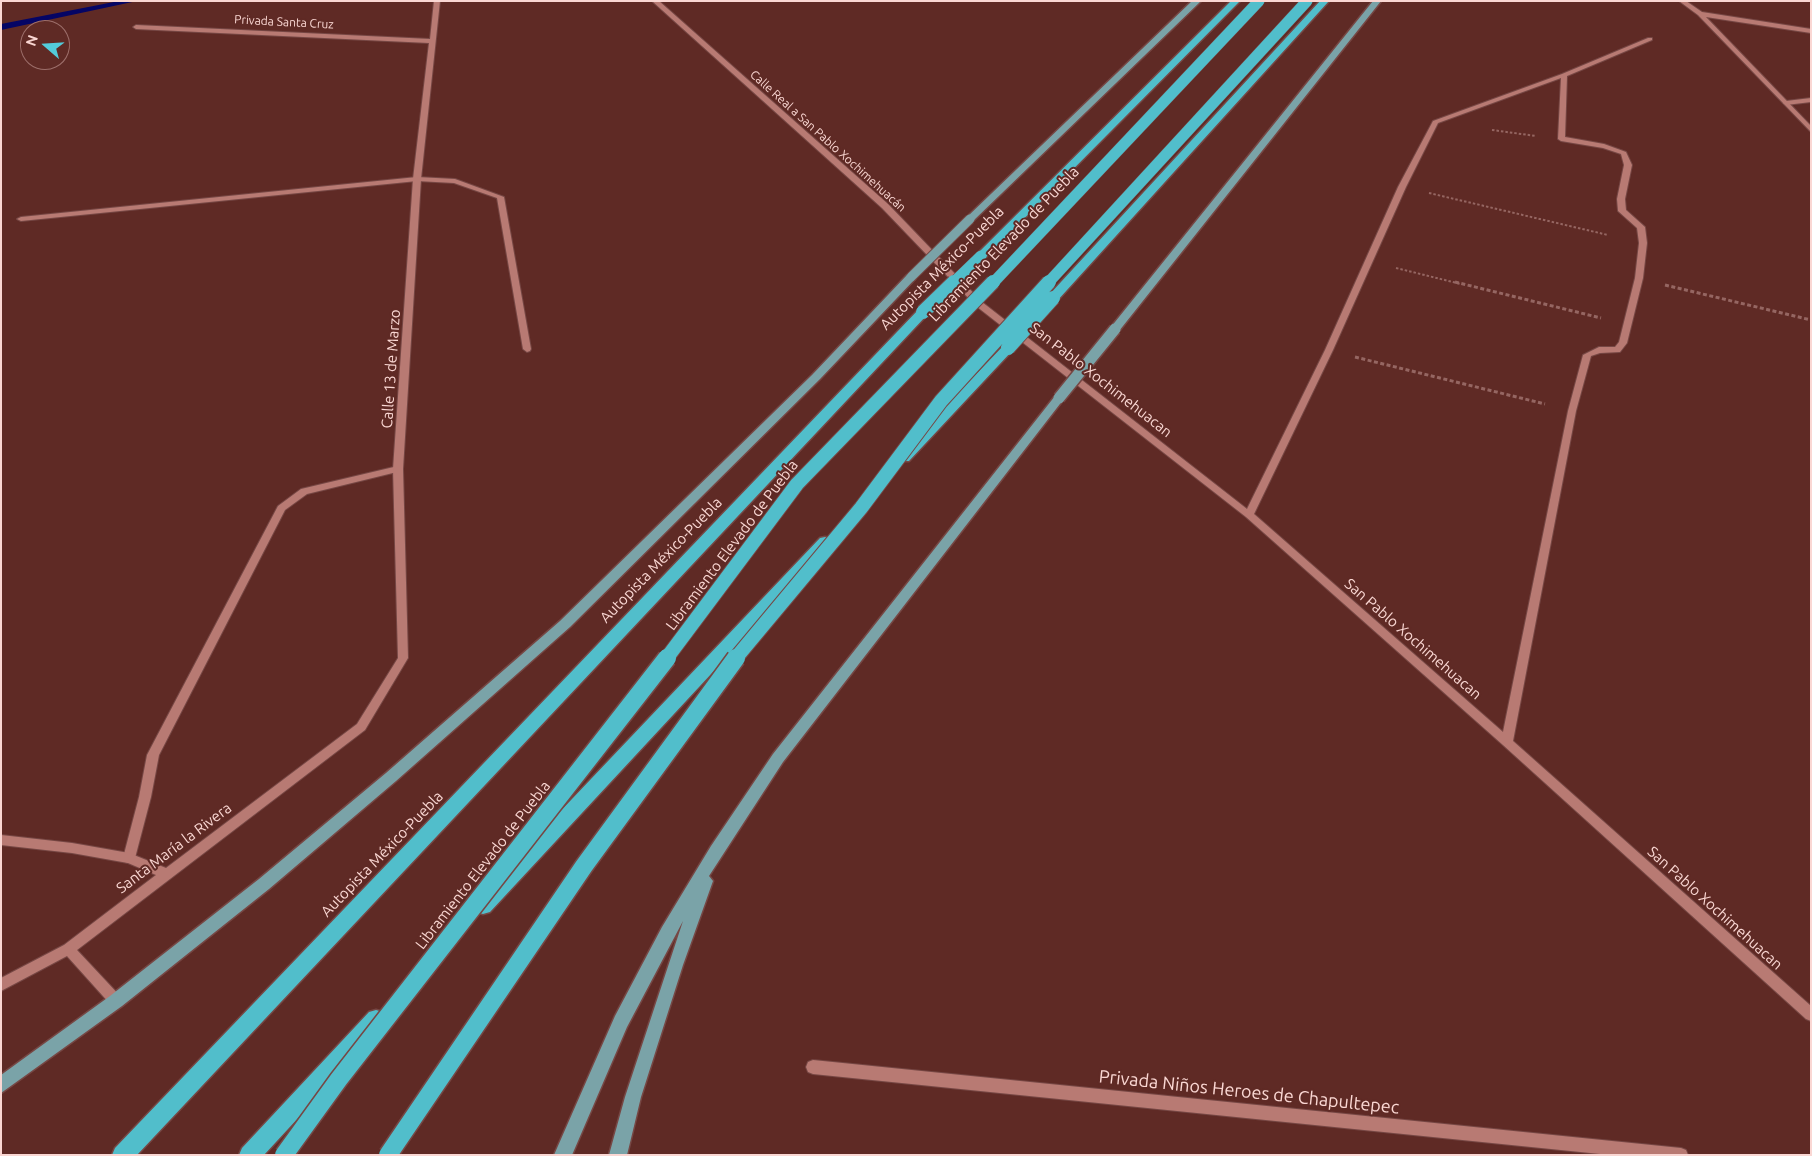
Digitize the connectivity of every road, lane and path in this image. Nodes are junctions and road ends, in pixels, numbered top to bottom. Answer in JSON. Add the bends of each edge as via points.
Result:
{"nodes":[{"id":1,"x":437,"y":1,"type":"edge"},
{"id":2,"x":655,"y":1,"type":"edge"},
{"id":3,"x":1197,"y":1,"type":"edge"},
{"id":4,"x":1236,"y":1,"type":"edge"},
{"id":5,"x":1259,"y":1,"type":"edge"},
{"id":6,"x":1307,"y":1,"type":"edge"},
{"id":7,"x":1325,"y":1,"type":"edge"},
{"id":8,"x":1377,"y":1,"type":"edge"},
{"id":9,"x":1682,"y":1,"type":"edge"},
{"id":10,"x":1700,"y":14,"type":"junction"},
{"id":11,"x":136,"y":26,"type":"dead end"},
{"id":12,"x":1811,"y":31,"type":"edge"},
{"id":13,"x":1650,"y":39,"type":"dead end"},
{"id":14,"x":432,"y":41,"type":"junction"},
{"id":15,"x":1564,"y":75,"type":"junction"},
{"id":16,"x":1811,"y":100,"type":"edge"},
{"id":17,"x":1786,"y":103,"type":"junction"},
{"id":18,"x":1435,"y":122,"type":"junction"},
{"id":19,"x":1811,"y":130,"type":"edge"},
{"id":20,"x":1561,"y":139,"type":"junction"},
{"id":21,"x":417,"y":179,"type":"junction"},
{"id":22,"x":1402,"y":187,"type":"junction"},
{"id":23,"x":21,"y":219,"type":"dead end"},
{"id":24,"x":1643,"y":243,"type":"junction"},
{"id":25,"x":1369,"y":261,"type":"junction"},
{"id":26,"x":1639,"y":278,"type":"junction"},
{"id":27,"x":979,"y":304,"type":"joint"},
{"id":28,"x":1811,"y":320,"type":"edge"},
{"id":29,"x":1626,"y":325,"type":"junction"},
{"id":30,"x":527,"y":349,"type":"dead end"},
{"id":31,"x":1329,"y":350,"type":"junction"},
{"id":32,"x":1572,"y":411,"type":"junction"},
{"id":33,"x":398,"y":469,"type":"junction"},
{"id":34,"x":1249,"y":515,"type":"junction"},
{"id":35,"x":361,"y":727,"type":"joint"},
{"id":36,"x":1507,"y":742,"type":"junction"},
{"id":37,"x":1,"y":840,"type":"edge"},
{"id":38,"x":716,"y":851,"type":"junction"},
{"id":39,"x":129,"y":858,"type":"junction"},
{"id":40,"x":167,"y":874,"type":"junction"},
{"id":41,"x":68,"y":948,"type":"junction"},
{"id":42,"x":1,"y":985,"type":"edge"},
{"id":43,"x":116,"y":1001,"type":"junction"},
{"id":44,"x":1811,"y":1015,"type":"edge"},
{"id":45,"x":812,"y":1067,"type":"dead end"},
{"id":46,"x":1,"y":1085,"type":"edge"},
{"id":47,"x":122,"y":1155,"type":"edge"},
{"id":48,"x":249,"y":1155,"type":"edge"},
{"id":49,"x":284,"y":1155,"type":"edge"},
{"id":50,"x":388,"y":1155,"type":"edge"},
{"id":51,"x":563,"y":1155,"type":"edge"},
{"id":52,"x":618,"y":1155,"type":"edge"},
{"id":53,"x":1681,"y":1155,"type":"edge"}],
"edges":[{"from":1,"to":14,"type":"street","name":"Calle 13 de Marzo"},
{"from":2,"to":27,"type":"street","name":"Calle Real a San Pablo Xochimehuacán","via":[[885,206]]},
{"from":3,"to":43,"type":"main road","bridge":true,"via":[[911,277],[809,383],[565,624],[264,884]]},
{"from":4,"to":47,"type":"highway","name":"Autopista México-Puebla","bridge":true,"via":[[923,312]]},
{"from":5,"to":49,"type":"highway","name":"Libramiento Elevado de Puebla","bridge":true,"via":[[1013,262],[797,484],[680,642],[351,1063]]},
{"from":6,"to":50,"type":"highway","bridge":true,"via":[[941,401],[861,508],[722,675],[584,866]]},
{"from":7,"to":48,"type":"highway","bridge":true,"via":[[1008,348]]},
{"from":8,"to":38,"type":"main road","bridge":true,"via":[[1058,398],[778,758]]},
{"from":9,"to":10,"type":"street"},
{"from":10,"to":12,"type":"street"},
{"from":10,"to":17,"type":"street"},
{"from":11,"to":14,"type":"street","name":"Privada Santa Cruz"},
{"from":13,"to":15,"type":"street"},
{"from":14,"to":21,"type":"street","name":"Calle 13 de Marzo"},
{"from":15,"to":18,"type":"street"},
{"from":15,"to":20,"type":"street"},
{"from":16,"to":17,"type":"street"},
{"from":17,"to":19,"type":"street"},
{"from":18,"to":20,"type":"path"},
{"from":18,"to":22,"type":"street"},
{"from":20,"to":24,"type":"street","via":[[1624,153],[1628,165],[1621,199],[1622,211],[1641,227]]},
{"from":21,"to":23,"type":"street"},
{"from":21,"to":30,"type":"street","via":[[455,181],[500,197]]},
{"from":21,"to":33,"type":"street","name":"Calle 13 de Marzo"},
{"from":22,"to":24,"type":"path"},
{"from":22,"to":25,"type":"street"},
{"from":24,"to":26,"type":"street"},
{"from":25,"to":29,"type":"path"},
{"from":25,"to":31,"type":"street"},
{"from":26,"to":28,"type":"path"},
{"from":26,"to":29,"type":"street"},
{"from":27,"to":34,"type":"street","name":"San Pablo Xochimehuacan"},
{"from":29,"to":32,"type":"street","via":[[1623,344],[1617,350],[1599,350],[1587,355]]},
{"from":31,"to":32,"type":"path"},
{"from":31,"to":34,"type":"street"},
{"from":32,"to":36,"type":"street"},
{"from":33,"to":35,"type":"street","name":"Calle 13 de Marzo","via":[[402,658]]},
{"from":33,"to":39,"type":"street","via":[[304,491],[281,508],[153,755]]},
{"from":34,"to":36,"type":"street","name":"San Pablo Xochimehuacan"},
{"from":35,"to":40,"type":"street","name":"Santa María la Rivera"},
{"from":36,"to":44,"type":"street","name":"San Pablo Xochimehuacan"},
{"from":37,"to":39,"type":"street"},
{"from":38,"to":51,"type":"main road","via":[[668,932],[621,1022]]},
{"from":38,"to":52,"type":"main road","via":[[675,965]]},
{"from":39,"to":40,"type":"street"},
{"from":40,"to":41,"type":"street","name":"Santa María la Rivera"},
{"from":41,"to":42,"type":"street","name":"Santa María la Rivera"},
{"from":41,"to":43,"type":"street"},
{"from":43,"to":46,"type":"main road"},
{"from":45,"to":53,"type":"street","name":"Privada Niños Heroes de Chapultepec"}]}
